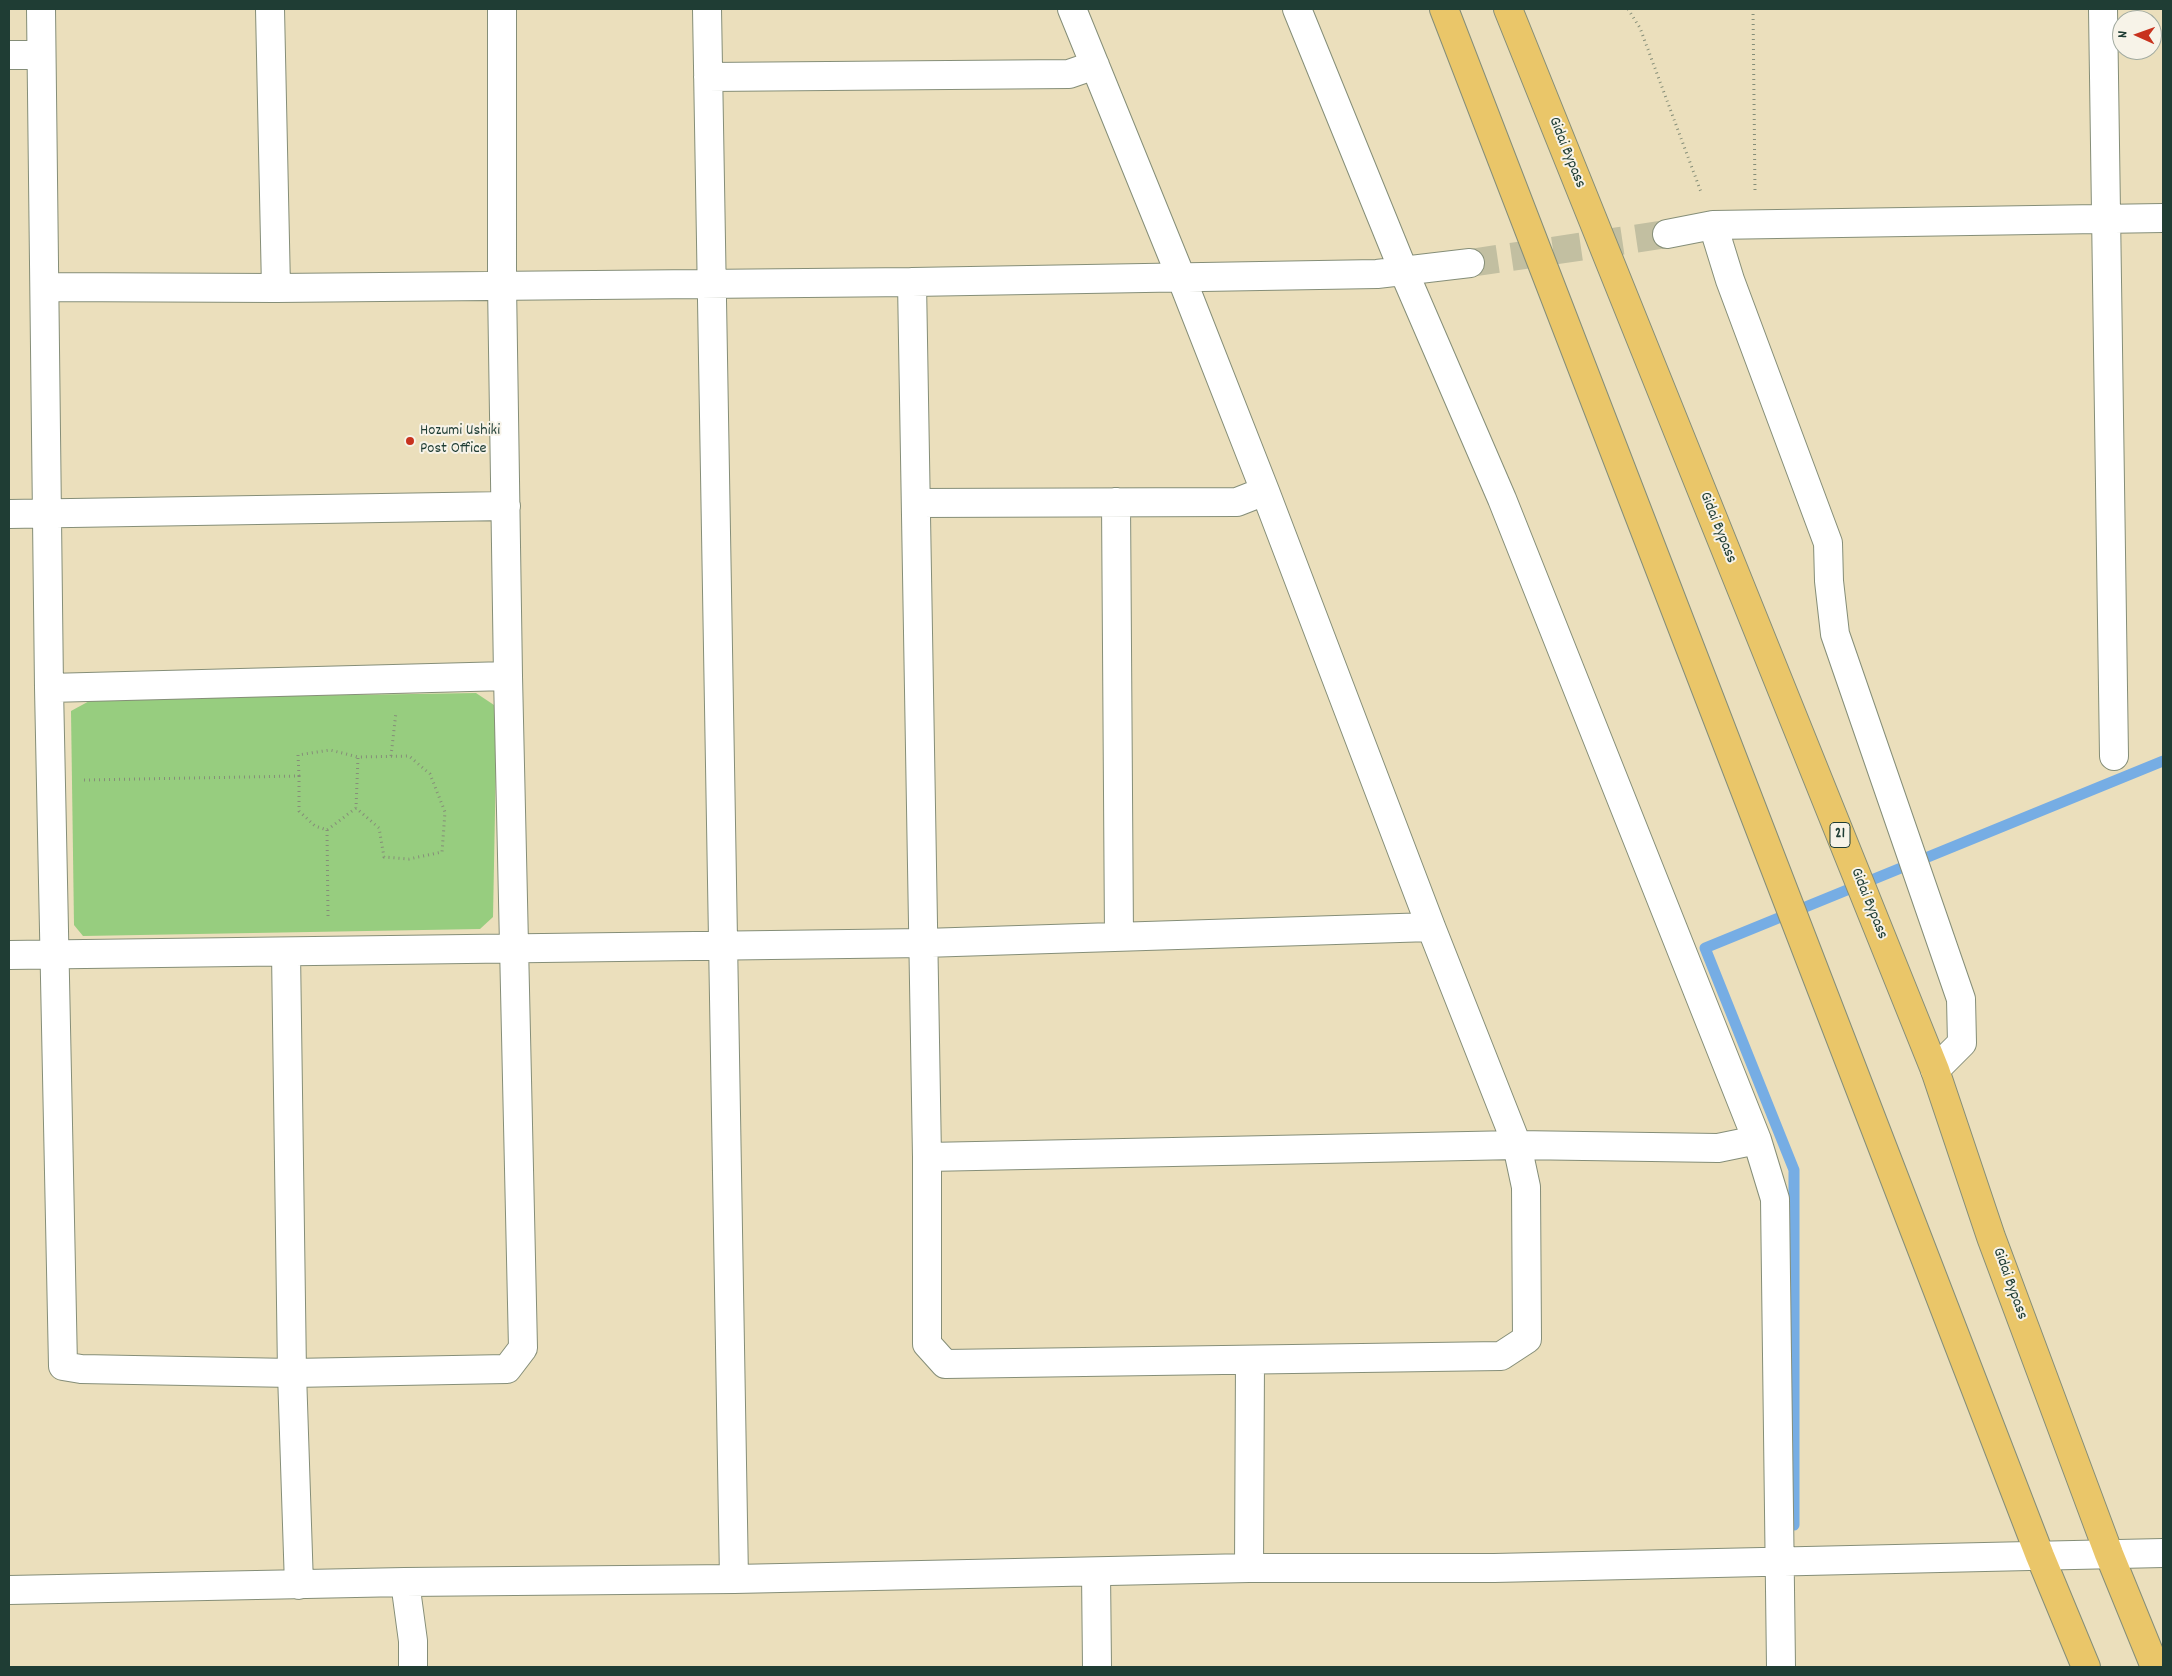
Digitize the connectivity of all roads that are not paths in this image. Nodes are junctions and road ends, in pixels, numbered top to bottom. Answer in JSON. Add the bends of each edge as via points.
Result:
{"nodes":[{"id":1,"x":41,"y":9,"type":"edge"},
{"id":2,"x":270,"y":9,"type":"edge"},
{"id":3,"x":502,"y":9,"type":"edge"},
{"id":4,"x":707,"y":9,"type":"edge"},
{"id":5,"x":1072,"y":9,"type":"edge"},
{"id":6,"x":1297,"y":9,"type":"edge"},
{"id":7,"x":1444,"y":9,"type":"edge"},
{"id":8,"x":1508,"y":9,"type":"edge"},
{"id":9,"x":2103,"y":9,"type":"edge"},
{"id":10,"x":9,"y":55,"type":"edge"},
{"id":11,"x":41,"y":55,"type":"junction"},
{"id":12,"x":1095,"y":65,"type":"junction"},
{"id":13,"x":708,"y":78,"type":"junction"},
{"id":14,"x":2163,"y":218,"type":"edge"},
{"id":15,"x":2106,"y":219,"type":"junction"},
{"id":16,"x":1713,"y":225,"type":"junction"},
{"id":17,"x":1667,"y":234,"type":"tunnel mouth"},
{"id":18,"x":1470,"y":263,"type":"tunnel mouth"},
{"id":19,"x":1404,"y":272,"type":"junction"},
{"id":20,"x":1182,"y":277,"type":"junction"},
{"id":21,"x":912,"y":282,"type":"junction"},
{"id":22,"x":502,"y":284,"type":"junction"},
{"id":23,"x":711,"y":284,"type":"junction"},
{"id":24,"x":45,"y":287,"type":"junction"},
{"id":25,"x":276,"y":288,"type":"junction"},
{"id":26,"x":1265,"y":491,"type":"junction"},
{"id":27,"x":1116,"y":502,"type":"junction"},
{"id":28,"x":916,"y":503,"type":"junction"},
{"id":29,"x":506,"y":506,"type":"junction"},
{"id":30,"x":9,"y":514,"type":"edge"},
{"id":31,"x":48,"y":514,"type":"junction"},
{"id":32,"x":508,"y":676,"type":"junction"},
{"id":33,"x":49,"y":688,"type":"junction"},
{"id":34,"x":2114,"y":756,"type":"dead end"},
{"id":35,"x":1431,"y":927,"type":"junction"},
{"id":36,"x":1119,"y":937,"type":"junction"},
{"id":37,"x":924,"y":943,"type":"junction"},
{"id":38,"x":723,"y":945,"type":"junction"},
{"id":39,"x":513,"y":949,"type":"junction"},
{"id":40,"x":286,"y":952,"type":"junction"},
{"id":41,"x":56,"y":954,"type":"junction"},
{"id":42,"x":9,"y":955,"type":"edge"},
{"id":43,"x":1935,"y":1070,"type":"junction"},
{"id":44,"x":1757,"y":1140,"type":"junction"},
{"id":45,"x":1516,"y":1146,"type":"junction"},
{"id":46,"x":927,"y":1157,"type":"junction"},
{"id":47,"x":1250,"y":1360,"type":"junction"},
{"id":48,"x":292,"y":1373,"type":"junction"},
{"id":49,"x":2163,"y":1553,"type":"edge"},
{"id":50,"x":2110,"y":1554,"type":"junction"},
{"id":51,"x":2040,"y":1556,"type":"junction"},
{"id":52,"x":1779,"y":1562,"type":"junction"},
{"id":53,"x":1249,"y":1568,"type":"junction"},
{"id":54,"x":1096,"y":1572,"type":"junction"},
{"id":55,"x":734,"y":1579,"type":"junction"},
{"id":56,"x":405,"y":1582,"type":"junction"},
{"id":57,"x":299,"y":1585,"type":"junction"},
{"id":58,"x":9,"y":1590,"type":"edge"},
{"id":59,"x":413,"y":1667,"type":"edge"},
{"id":60,"x":1097,"y":1667,"type":"edge"},
{"id":61,"x":1781,"y":1667,"type":"edge"},
{"id":62,"x":2086,"y":1667,"type":"edge"},
{"id":63,"x":2155,"y":1667,"type":"edge"}],
"edges":[{"from":1,"to":11,"type":"street"},
{"from":2,"to":25,"type":"street"},
{"from":3,"to":22,"type":"street"},
{"from":4,"to":13,"type":"street"},
{"from":5,"to":12,"type":"street"},
{"from":6,"to":19,"type":"street"},
{"from":7,"to":51,"type":"highway"},
{"from":8,"to":43,"type":"highway","name":"Gidai Bypass","number":"21"},
{"from":9,"to":15,"type":"street"},
{"from":10,"to":11,"type":"street"},
{"from":11,"to":24,"type":"street"},
{"from":12,"to":13,"type":"street","via":[[1069,74]]},
{"from":12,"to":20,"type":"street"},
{"from":13,"to":23,"type":"street"},
{"from":14,"to":15,"type":"street"},
{"from":15,"to":16,"type":"street"},
{"from":15,"to":34,"type":"street"},
{"from":16,"to":17,"type":"street"},
{"from":16,"to":43,"type":"street","via":[[1730,280],[1828,543],[1835,634],[1961,999],[1962,1043]]},
{"from":18,"to":19,"type":"street"},
{"from":19,"to":20,"type":"street"},
{"from":19,"to":44,"type":"street","via":[[1502,499]]},
{"from":20,"to":21,"type":"street"},
{"from":20,"to":26,"type":"street"},
{"from":21,"to":23,"type":"street"},
{"from":21,"to":28,"type":"street"},
{"from":22,"to":23,"type":"street"},
{"from":22,"to":25,"type":"street"},
{"from":22,"to":29,"type":"street"},
{"from":23,"to":38,"type":"street"},
{"from":24,"to":25,"type":"street"},
{"from":24,"to":31,"type":"street"},
{"from":26,"to":27,"type":"street","via":[[1237,502]]},
{"from":26,"to":35,"type":"street"},
{"from":27,"to":28,"type":"street"},
{"from":27,"to":36,"type":"street"},
{"from":28,"to":37,"type":"street"},
{"from":29,"to":31,"type":"street"},
{"from":29,"to":32,"type":"street"},
{"from":30,"to":31,"type":"street"},
{"from":31,"to":33,"type":"street"},
{"from":32,"to":33,"type":"street"},
{"from":32,"to":39,"type":"street"},
{"from":33,"to":41,"type":"street"},
{"from":35,"to":36,"type":"street"},
{"from":35,"to":45,"type":"street"},
{"from":36,"to":37,"type":"street"},
{"from":37,"to":38,"type":"street"},
{"from":37,"to":46,"type":"street"},
{"from":38,"to":39,"type":"street"},
{"from":38,"to":55,"type":"street"},
{"from":39,"to":40,"type":"street"},
{"from":39,"to":48,"type":"street","via":[[523,1348],[506,1368]]},
{"from":40,"to":41,"type":"street"},
{"from":40,"to":48,"type":"street"},
{"from":41,"to":42,"type":"street"},
{"from":41,"to":48,"type":"street","via":[[63,1366]]},
{"from":43,"to":50,"type":"highway","name":"Gidai Bypass","number":"21","via":[[1991,1237]]},
{"from":44,"to":45,"type":"street","via":[[1718,1148]]},
{"from":44,"to":52,"type":"street","via":[[1775,1199]]},
{"from":45,"to":46,"type":"street"},
{"from":45,"to":47,"type":"street","via":[[1526,1187],[1527,1338],[1501,1356]]},
{"from":46,"to":47,"type":"street","via":[[927,1344],[945,1364]]},
{"from":47,"to":53,"type":"street"},
{"from":48,"to":57,"type":"street"},
{"from":49,"to":50,"type":"street"},
{"from":50,"to":51,"type":"street"},
{"from":50,"to":63,"type":"highway","name":"Gidai Bypass","number":"21"},
{"from":51,"to":52,"type":"street"},
{"from":51,"to":62,"type":"highway"},
{"from":52,"to":53,"type":"street","via":[[1494,1568]]},
{"from":52,"to":61,"type":"street"},
{"from":53,"to":54,"type":"street"},
{"from":54,"to":55,"type":"street"},
{"from":54,"to":60,"type":"street"},
{"from":55,"to":56,"type":"street"},
{"from":56,"to":57,"type":"street"},
{"from":56,"to":59,"type":"street"},
{"from":57,"to":58,"type":"street"}]}
